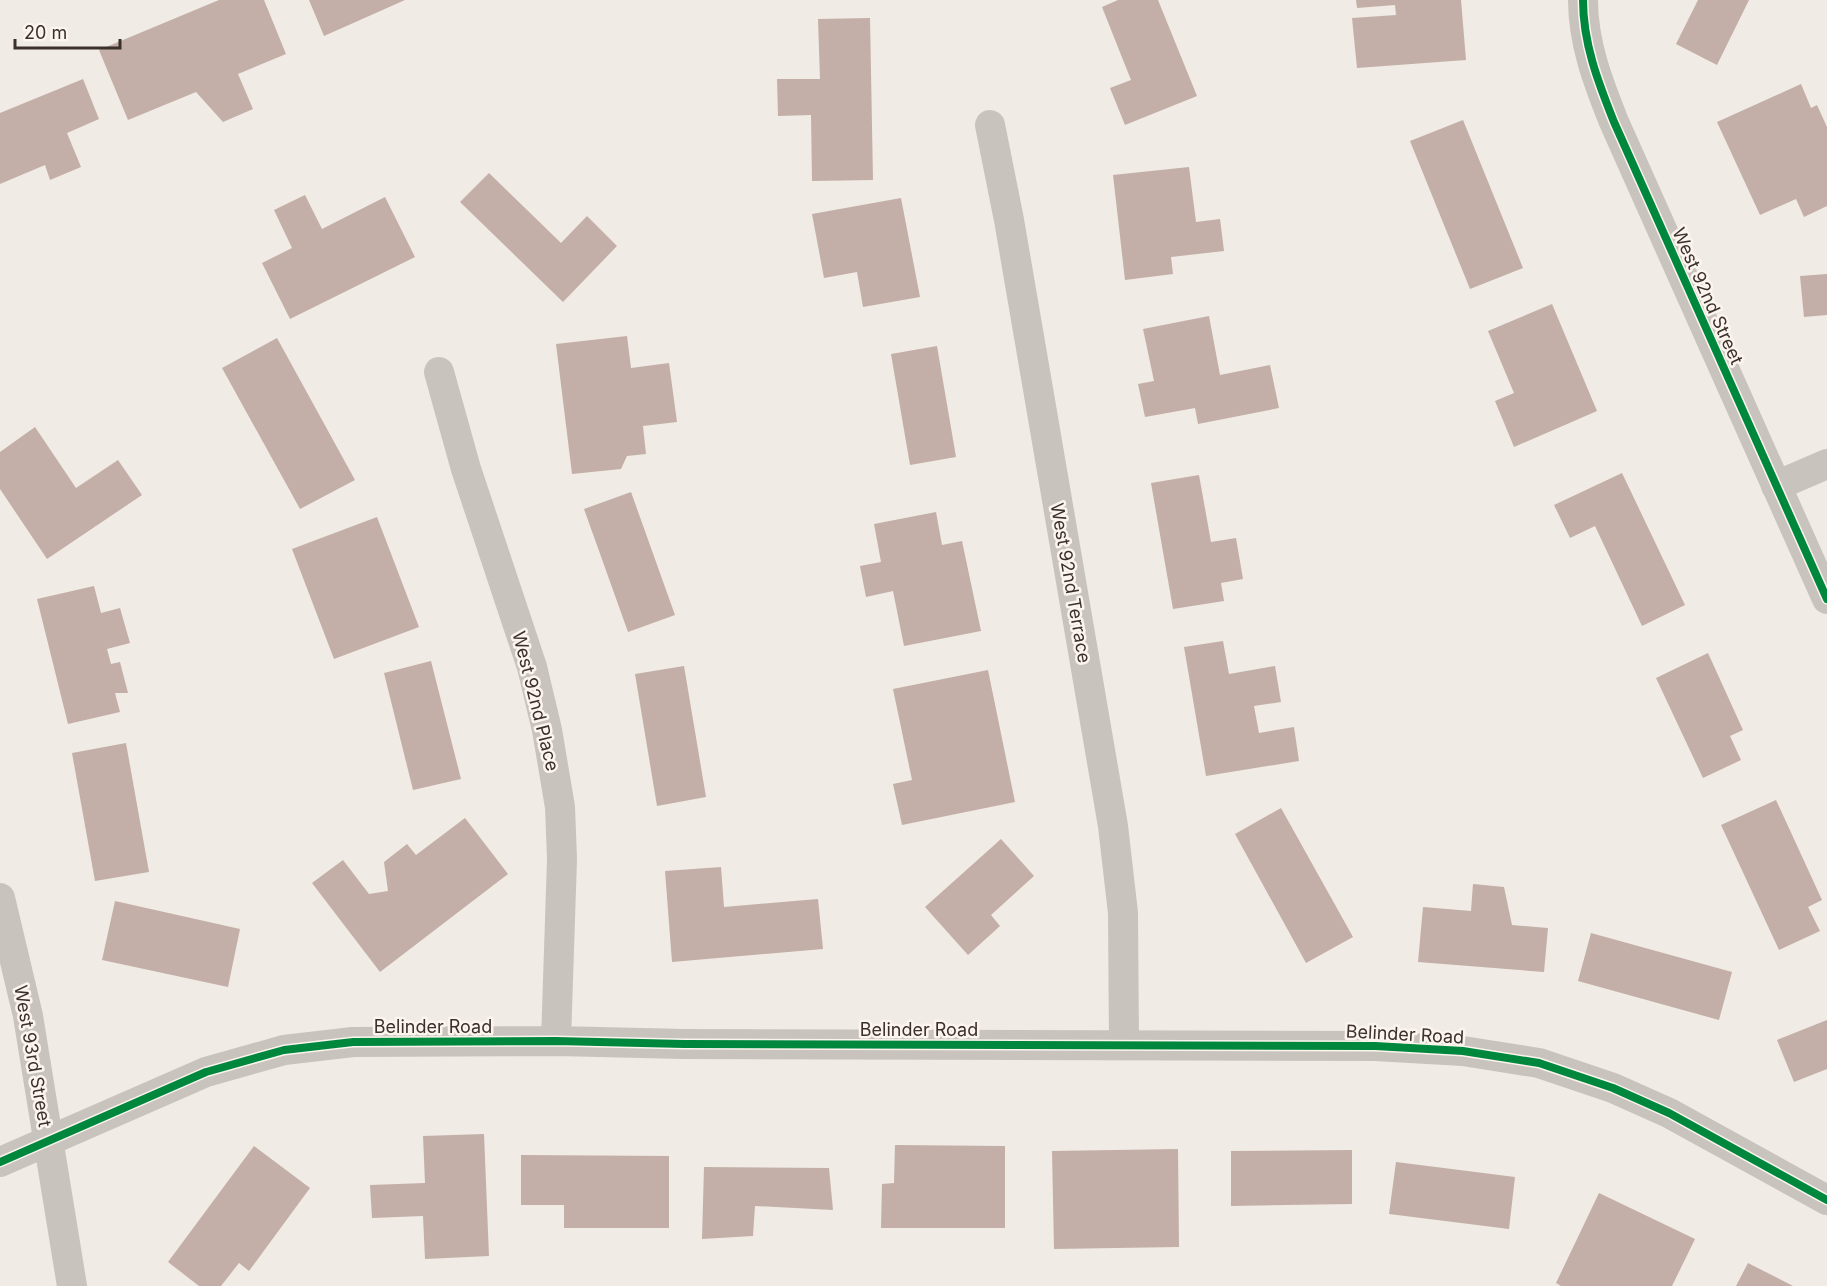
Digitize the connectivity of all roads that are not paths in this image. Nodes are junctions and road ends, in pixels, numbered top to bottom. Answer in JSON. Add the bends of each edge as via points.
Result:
{"nodes":[{"id":1,"x":1583,"y":0,"type":"edge"},
{"id":2,"x":990,"y":125,"type":"dead end"},
{"id":3,"x":439,"y":372,"type":"dead end"},
{"id":4,"x":1827,"y":464,"type":"edge"},
{"id":5,"x":1776,"y":486,"type":"junction"},
{"id":6,"x":1827,"y":599,"type":"edge"},
{"id":7,"x":0,"y":898,"type":"edge"},
{"id":8,"x":556,"y":1041,"type":"junction"},
{"id":9,"x":1124,"y":1045,"type":"junction"},
{"id":10,"x":49,"y":1141,"type":"junction"},
{"id":11,"x":0,"y":1162,"type":"edge"},
{"id":12,"x":1827,"y":1200,"type":"edge"},
{"id":13,"x":72,"y":1286,"type":"edge"}],
"edges":[{"from":1,"to":5,"type":"street","name":"West 92nd Street","via":[[1583,23],[1594,73]]},
{"from":2,"to":9,"type":"street","name":"West 92nd Terrace","via":[[1113,826],[1123,913]]},
{"from":3,"to":8,"type":"street","name":"West 92nd Place","via":[[466,469],[532,667],[548,730],[560,807],[562,859]]},
{"from":4,"to":5,"type":"street"},
{"from":5,"to":6,"type":"street","name":"West 92nd Street"},
{"from":7,"to":10,"type":"street","name":"West 93rd Street","via":[[28,1016]]},
{"from":8,"to":9,"type":"street","name":"Belinder Road"},
{"from":8,"to":10,"type":"street","name":"Belinder Road","via":[[353,1042],[284,1050],[206,1072]]},
{"from":9,"to":12,"type":"street","name":"Belinder Road","via":[[1375,1046],[1463,1051],[1539,1062],[1669,1113]]},
{"from":10,"to":11,"type":"street","name":"Belinder Road"},
{"from":10,"to":13,"type":"street","name":"West 93rd Street"}]}
